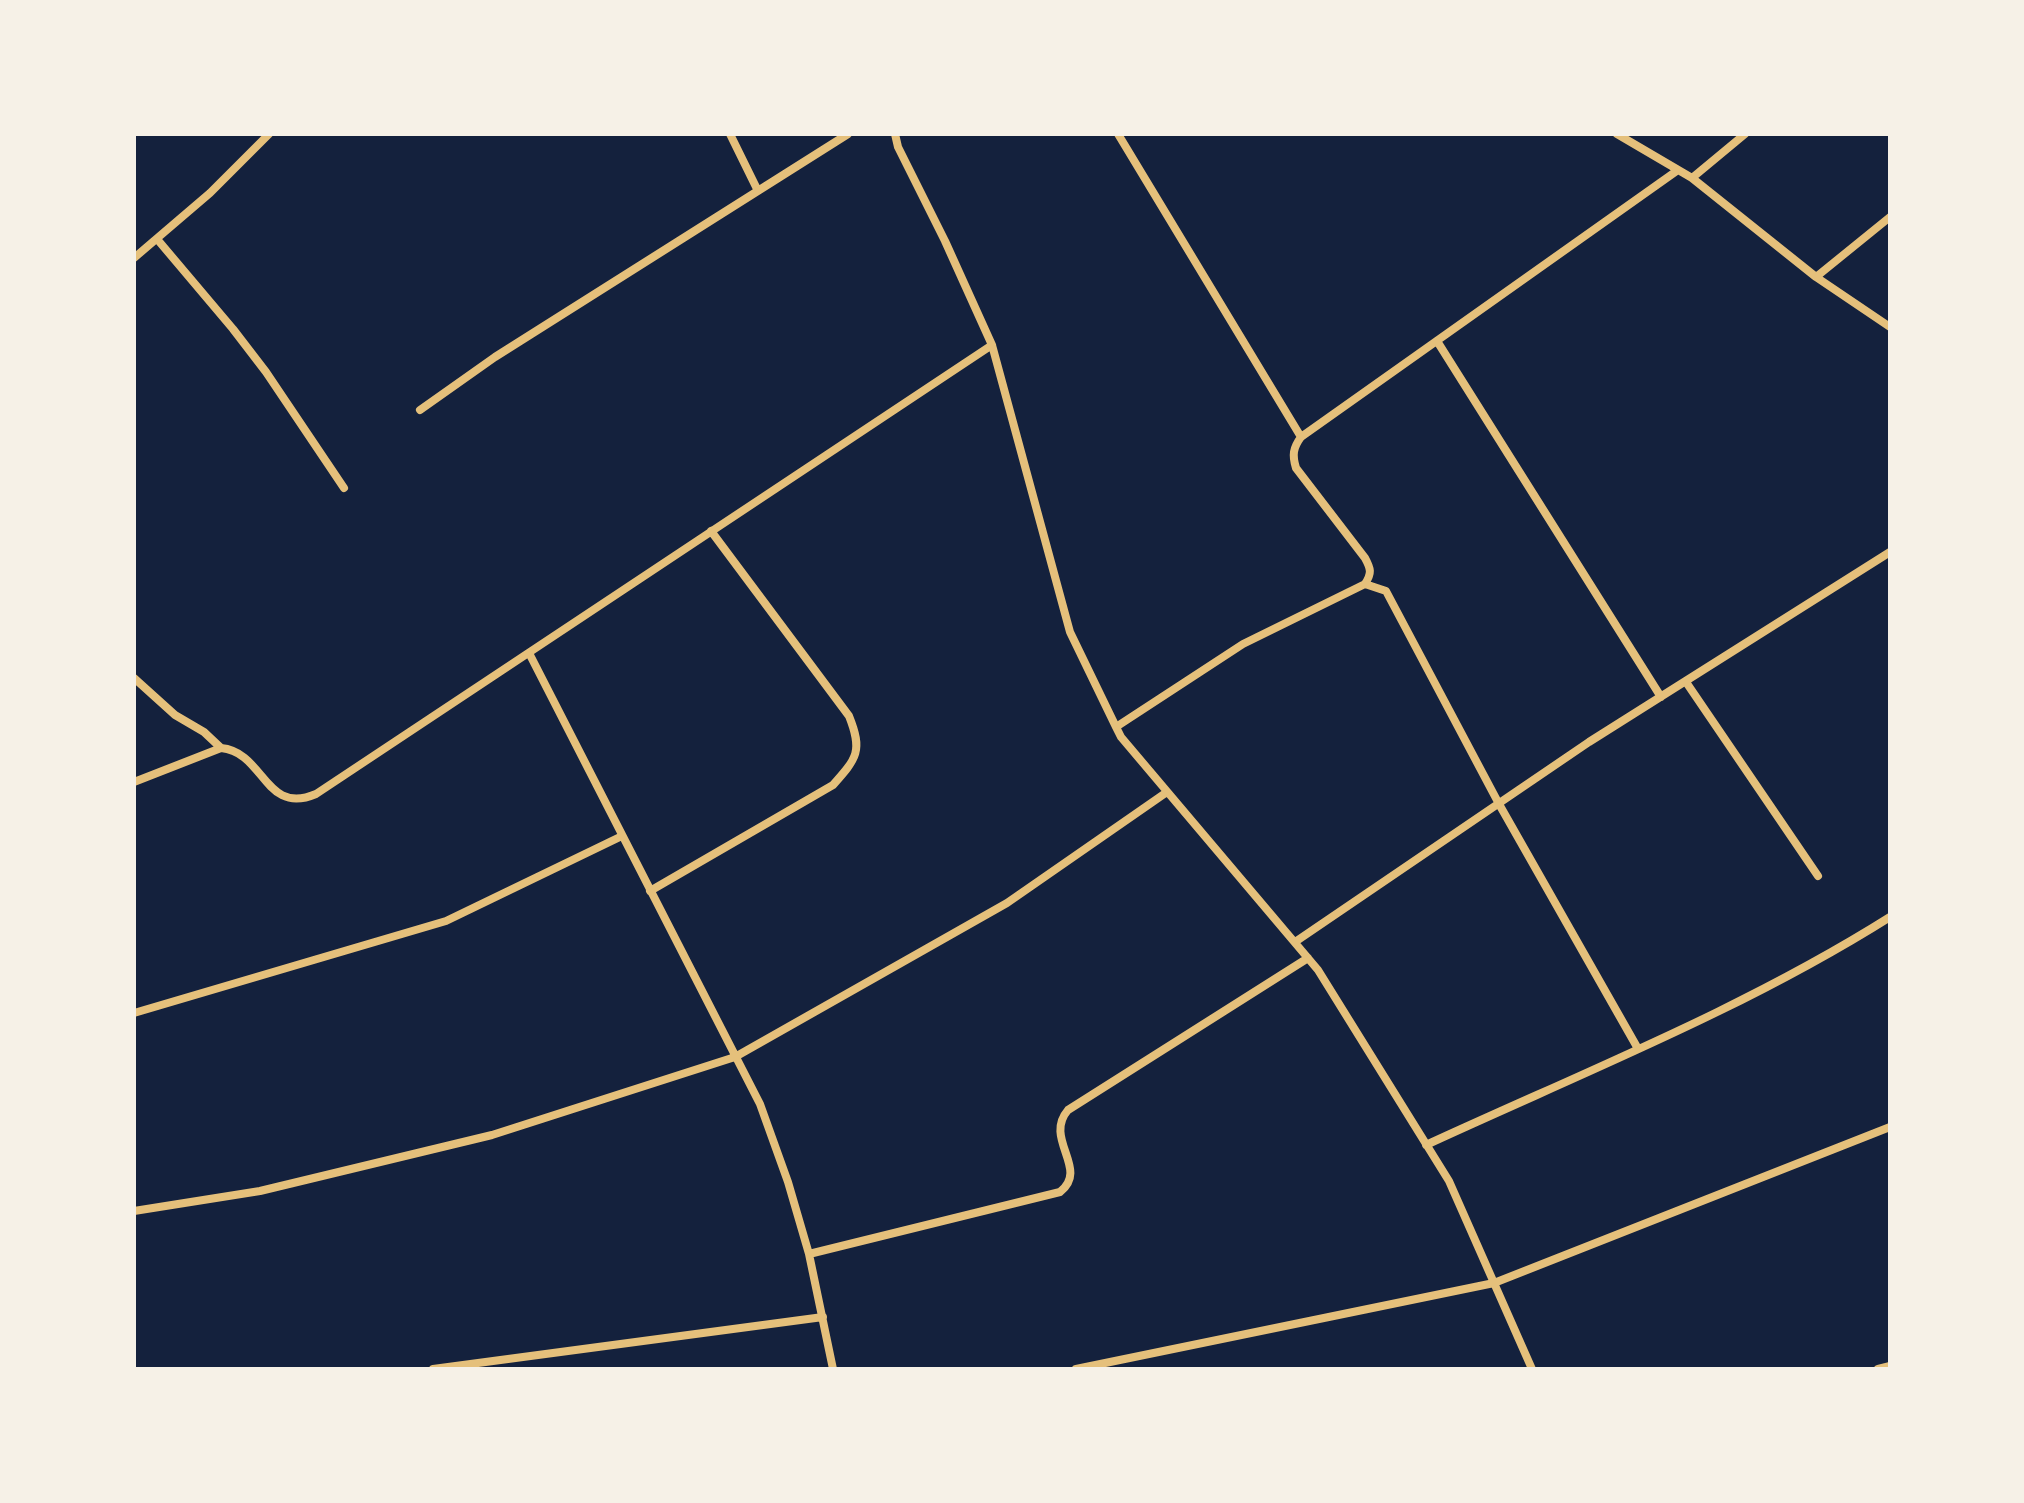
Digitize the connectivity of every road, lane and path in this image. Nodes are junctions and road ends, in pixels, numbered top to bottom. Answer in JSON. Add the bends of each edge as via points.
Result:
{"nodes":[{"id":1,"x":269,"y":134,"type":"edge"},
{"id":2,"x":730,"y":134,"type":"edge"},
{"id":3,"x":848,"y":134,"type":"edge"},
{"id":4,"x":895,"y":134,"type":"edge"},
{"id":5,"x":1118,"y":134,"type":"edge"},
{"id":6,"x":1617,"y":134,"type":"edge"},
{"id":7,"x":1745,"y":134,"type":"edge"},
{"id":8,"x":1678,"y":170,"type":"junction"},
{"id":9,"x":1692,"y":178,"type":"junction"},
{"id":10,"x":758,"y":191,"type":"junction"},
{"id":11,"x":1890,"y":217,"type":"edge"},
{"id":12,"x":157,"y":239,"type":"junction"},
{"id":13,"x":134,"y":258,"type":"edge"},
{"id":14,"x":1816,"y":277,"type":"junction"},
{"id":15,"x":1890,"y":327,"type":"edge"},
{"id":16,"x":1437,"y":341,"type":"junction"},
{"id":17,"x":992,"y":345,"type":"junction"},
{"id":18,"x":420,"y":410,"type":"dead end"},
{"id":19,"x":1301,"y":437,"type":"junction"},
{"id":20,"x":344,"y":488,"type":"dead end"},
{"id":21,"x":711,"y":531,"type":"junction"},
{"id":22,"x":1890,"y":552,"type":"edge"},
{"id":23,"x":1365,"y":584,"type":"junction"},
{"id":24,"x":529,"y":653,"type":"junction"},
{"id":25,"x":134,"y":678,"type":"edge"},
{"id":26,"x":1686,"y":682,"type":"junction"},
{"id":27,"x":1661,"y":697,"type":"junction"},
{"id":28,"x":1116,"y":727,"type":"junction"},
{"id":29,"x":221,"y":748,"type":"junction"},
{"id":30,"x":134,"y":782,"type":"edge"},
{"id":31,"x":1167,"y":792,"type":"junction"},
{"id":32,"x":1499,"y":804,"type":"junction"},
{"id":33,"x":622,"y":836,"type":"junction"},
{"id":34,"x":1818,"y":876,"type":"dead end"},
{"id":35,"x":650,"y":891,"type":"junction"},
{"id":36,"x":1890,"y":917,"type":"edge"},
{"id":37,"x":1295,"y":942,"type":"junction"},
{"id":38,"x":1308,"y":958,"type":"junction"},
{"id":39,"x":134,"y":1013,"type":"edge"},
{"id":40,"x":1637,"y":1047,"type":"junction"},
{"id":41,"x":735,"y":1057,"type":"junction"},
{"id":42,"x":1890,"y":1127,"type":"edge"},
{"id":43,"x":1426,"y":1145,"type":"junction"},
{"id":44,"x":134,"y":1211,"type":"edge"},
{"id":45,"x":809,"y":1254,"type":"junction"},
{"id":46,"x":1494,"y":1283,"type":"junction"},
{"id":47,"x":823,"y":1317,"type":"junction"},
{"id":48,"x":1890,"y":1366,"type":"edge"},
{"id":49,"x":433,"y":1369,"type":"edge"},
{"id":50,"x":833,"y":1369,"type":"edge"},
{"id":51,"x":1076,"y":1369,"type":"edge"},
{"id":52,"x":1532,"y":1369,"type":"edge"},
{"id":53,"x":1878,"y":1369,"type":"edge"}],
"edges":[{"from":1,"to":12,"type":"street"},
{"from":2,"to":10,"type":"street"},
{"from":3,"to":10,"type":"street"},
{"from":4,"to":17,"type":"street"},
{"from":5,"to":19,"type":"street"},
{"from":6,"to":8,"type":"street"},
{"from":7,"to":9,"type":"street"},
{"from":8,"to":9,"type":"street"},
{"from":8,"to":16,"type":"street"},
{"from":9,"to":14,"type":"street"},
{"from":10,"to":18,"type":"street"},
{"from":11,"to":14,"type":"street"},
{"from":12,"to":13,"type":"street"},
{"from":12,"to":20,"type":"street","via":[[266,372]]},
{"from":14,"to":15,"type":"street"},
{"from":16,"to":19,"type":"street"},
{"from":16,"to":27,"type":"street"},
{"from":17,"to":21,"type":"street"},
{"from":17,"to":28,"type":"street","via":[[1070,632]]},
{"from":19,"to":23,"type":"street","via":[[1294,447],[1296,468],[1371,568]]},
{"from":21,"to":24,"type":"street"},
{"from":21,"to":35,"type":"street","via":[[849,716],[858,739],[856,754],[833,785]]},
{"from":22,"to":26,"type":"street"},
{"from":23,"to":28,"type":"street","via":[[1243,644]]},
{"from":23,"to":32,"type":"street","via":[[1386,591]]},
{"from":24,"to":29,"type":"street","via":[[304,799],[280,795],[244,757]]},
{"from":24,"to":33,"type":"street"},
{"from":25,"to":29,"type":"street"},
{"from":26,"to":27,"type":"street"},
{"from":26,"to":34,"type":"street"},
{"from":27,"to":32,"type":"street"},
{"from":28,"to":31,"type":"street"},
{"from":29,"to":30,"type":"street"},
{"from":31,"to":37,"type":"street"},
{"from":31,"to":41,"type":"street","via":[[1007,903]]},
{"from":32,"to":37,"type":"street"},
{"from":32,"to":40,"type":"street"},
{"from":33,"to":35,"type":"street"},
{"from":33,"to":39,"type":"street","via":[[446,921]]},
{"from":35,"to":41,"type":"street"},
{"from":36,"to":40,"type":"street","via":[[1764,989]]},
{"from":37,"to":38,"type":"street"},
{"from":38,"to":43,"type":"street"},
{"from":38,"to":45,"type":"street","via":[[1068,1110],[1059,1132],[1072,1172],[1060,1192]]},
{"from":40,"to":43,"type":"street"},
{"from":41,"to":44,"type":"street","via":[[492,1135],[260,1191]]},
{"from":41,"to":45,"type":"street","via":[[760,1104]]},
{"from":42,"to":46,"type":"street"},
{"from":43,"to":46,"type":"street","via":[[1449,1181]]},
{"from":45,"to":47,"type":"street"},
{"from":46,"to":51,"type":"street"},
{"from":46,"to":52,"type":"street"},
{"from":47,"to":49,"type":"street"},
{"from":47,"to":50,"type":"street"},
{"from":48,"to":53,"type":"street"}]}
